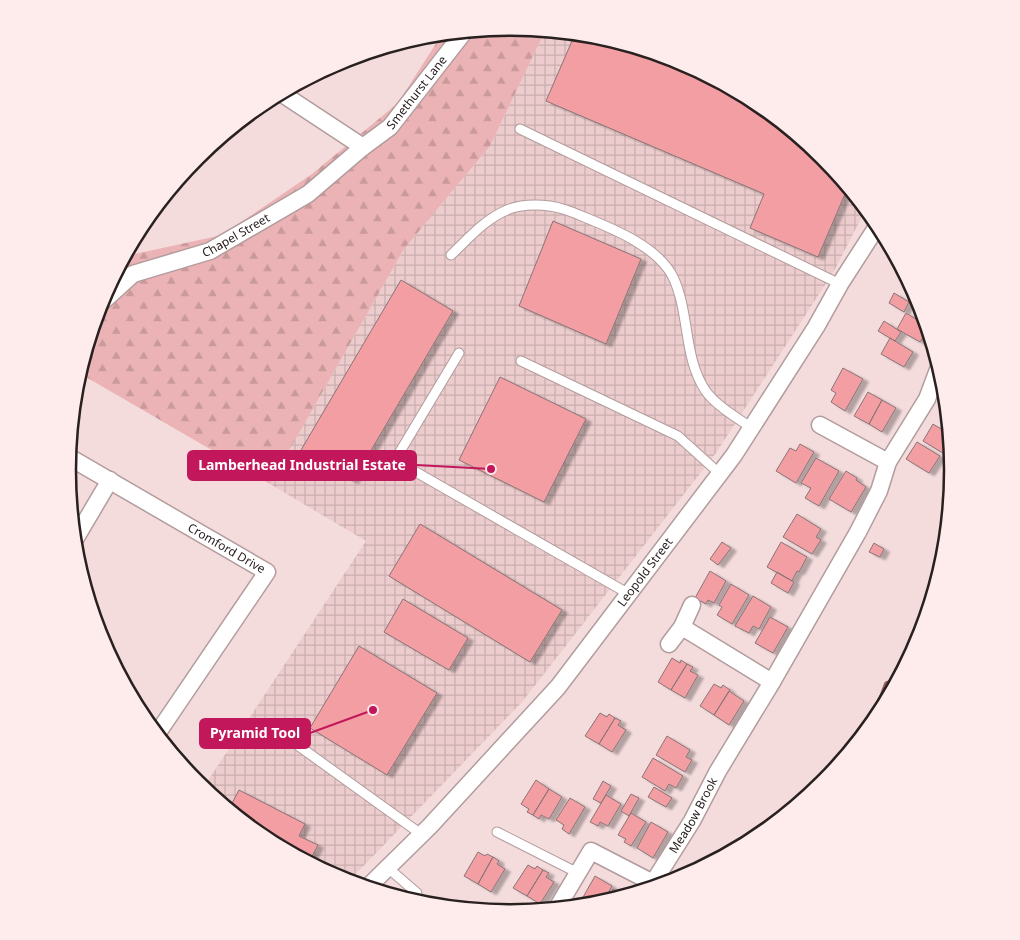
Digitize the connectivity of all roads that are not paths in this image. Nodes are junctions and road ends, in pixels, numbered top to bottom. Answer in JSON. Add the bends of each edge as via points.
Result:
{"nodes":[{"id":1,"x":459,"y":39,"type":"edge"},
{"id":2,"x":288,"y":97,"type":"edge"},
{"id":3,"x":520,"y":129,"type":"dead end"},
{"id":4,"x":363,"y":147,"type":"junction"},
{"id":5,"x":873,"y":232,"type":"edge"},
{"id":6,"x":451,"y":255,"type":"dead end"},
{"id":7,"x":840,"y":284,"type":"junction"},
{"id":8,"x":115,"y":291,"type":"edge"},
{"id":9,"x":459,"y":353,"type":"dead end"},
{"id":10,"x":521,"y":361,"type":"dead end"},
{"id":11,"x":934,"y":380,"type":"edge"},
{"id":12,"x":820,"y":425,"type":"dead end"},
{"id":13,"x":752,"y":428,"type":"junction"},
{"id":14,"x":76,"y":461,"type":"edge"},
{"id":15,"x":888,"y":462,"type":"junction"},
{"id":16,"x":720,"y":474,"type":"junction"},
{"id":17,"x":110,"y":480,"type":"junction"},
{"id":18,"x":81,"y":530,"type":"edge"},
{"id":19,"x":629,"y":594,"type":"junction"},
{"id":20,"x":692,"y":605,"type":"dead end"},
{"id":21,"x":682,"y":627,"type":"junction"},
{"id":22,"x":669,"y":644,"type":"dead end"},
{"id":23,"x":772,"y":682,"type":"junction"},
{"id":24,"x":161,"y":728,"type":"edge"},
{"id":25,"x":289,"y":739,"type":"dead end"},
{"id":26,"x":497,"y":832,"type":"dead end"},
{"id":27,"x":421,"y":834,"type":"junction"},
{"id":28,"x":388,"y":868,"type":"junction"},
{"id":29,"x":578,"y":873,"type":"junction"},
{"id":30,"x":656,"y":878,"type":"edge"},
{"id":31,"x":649,"y":881,"type":"edge"},
{"id":32,"x":374,"y":882,"type":"edge"},
{"id":33,"x":417,"y":893,"type":"dead end"},
{"id":34,"x":561,"y":901,"type":"edge"}],
"edges":[{"from":1,"to":4,"type":"street","name":"Smethurst Lane","via":[[390,127]]},
{"from":2,"to":4,"type":"street"},
{"from":3,"to":7,"type":"lane"},
{"from":4,"to":8,"type":"street","name":"Chapel Street","via":[[308,194],[210,250],[134,274]]},
{"from":5,"to":7,"type":"street","name":"Leopold Street"},
{"from":6,"to":13,"type":"lane","via":[[488,221],[508,210],[534,204],[562,208],[636,241],[658,257],[673,276],[696,373],[706,391],[724,409]]},
{"from":7,"to":13,"type":"street","name":"Leopold Street"},
{"from":9,"to":19,"type":"lane","via":[[396,460]]},
{"from":10,"to":16,"type":"lane","via":[[678,436]]},
{"from":11,"to":15,"type":"street","name":"Meadow Brook","via":[[927,399]]},
{"from":12,"to":15,"type":"street"},
{"from":13,"to":16,"type":"street","name":"Leopold Street"},
{"from":14,"to":17,"type":"street","name":"Cromford Drive"},
{"from":15,"to":23,"type":"street","name":"Meadow Brook","via":[[879,491],[862,524]]},
{"from":16,"to":19,"type":"street","name":"Leopold Street"},
{"from":17,"to":18,"type":"street"},
{"from":17,"to":24,"type":"street","name":"Cromford Drive","via":[[267,572]]},
{"from":19,"to":27,"type":"street","name":"Leopold Street","via":[[558,687]]},
{"from":20,"to":21,"type":"street"},
{"from":21,"to":22,"type":"street"},
{"from":21,"to":23,"type":"street"},
{"from":23,"to":30,"type":"street","name":"Meadow Brook"},
{"from":25,"to":27,"type":"lane"},
{"from":26,"to":29,"type":"lane"},
{"from":27,"to":28,"type":"street","name":"Leopold Street"},
{"from":28,"to":32,"type":"street","name":"Leopold Street"},
{"from":28,"to":33,"type":"lane"},
{"from":29,"to":31,"type":"street","name":"Meadow Brook","via":[[591,851]]},
{"from":29,"to":34,"type":"street","name":"Meadow Brook"}]}
